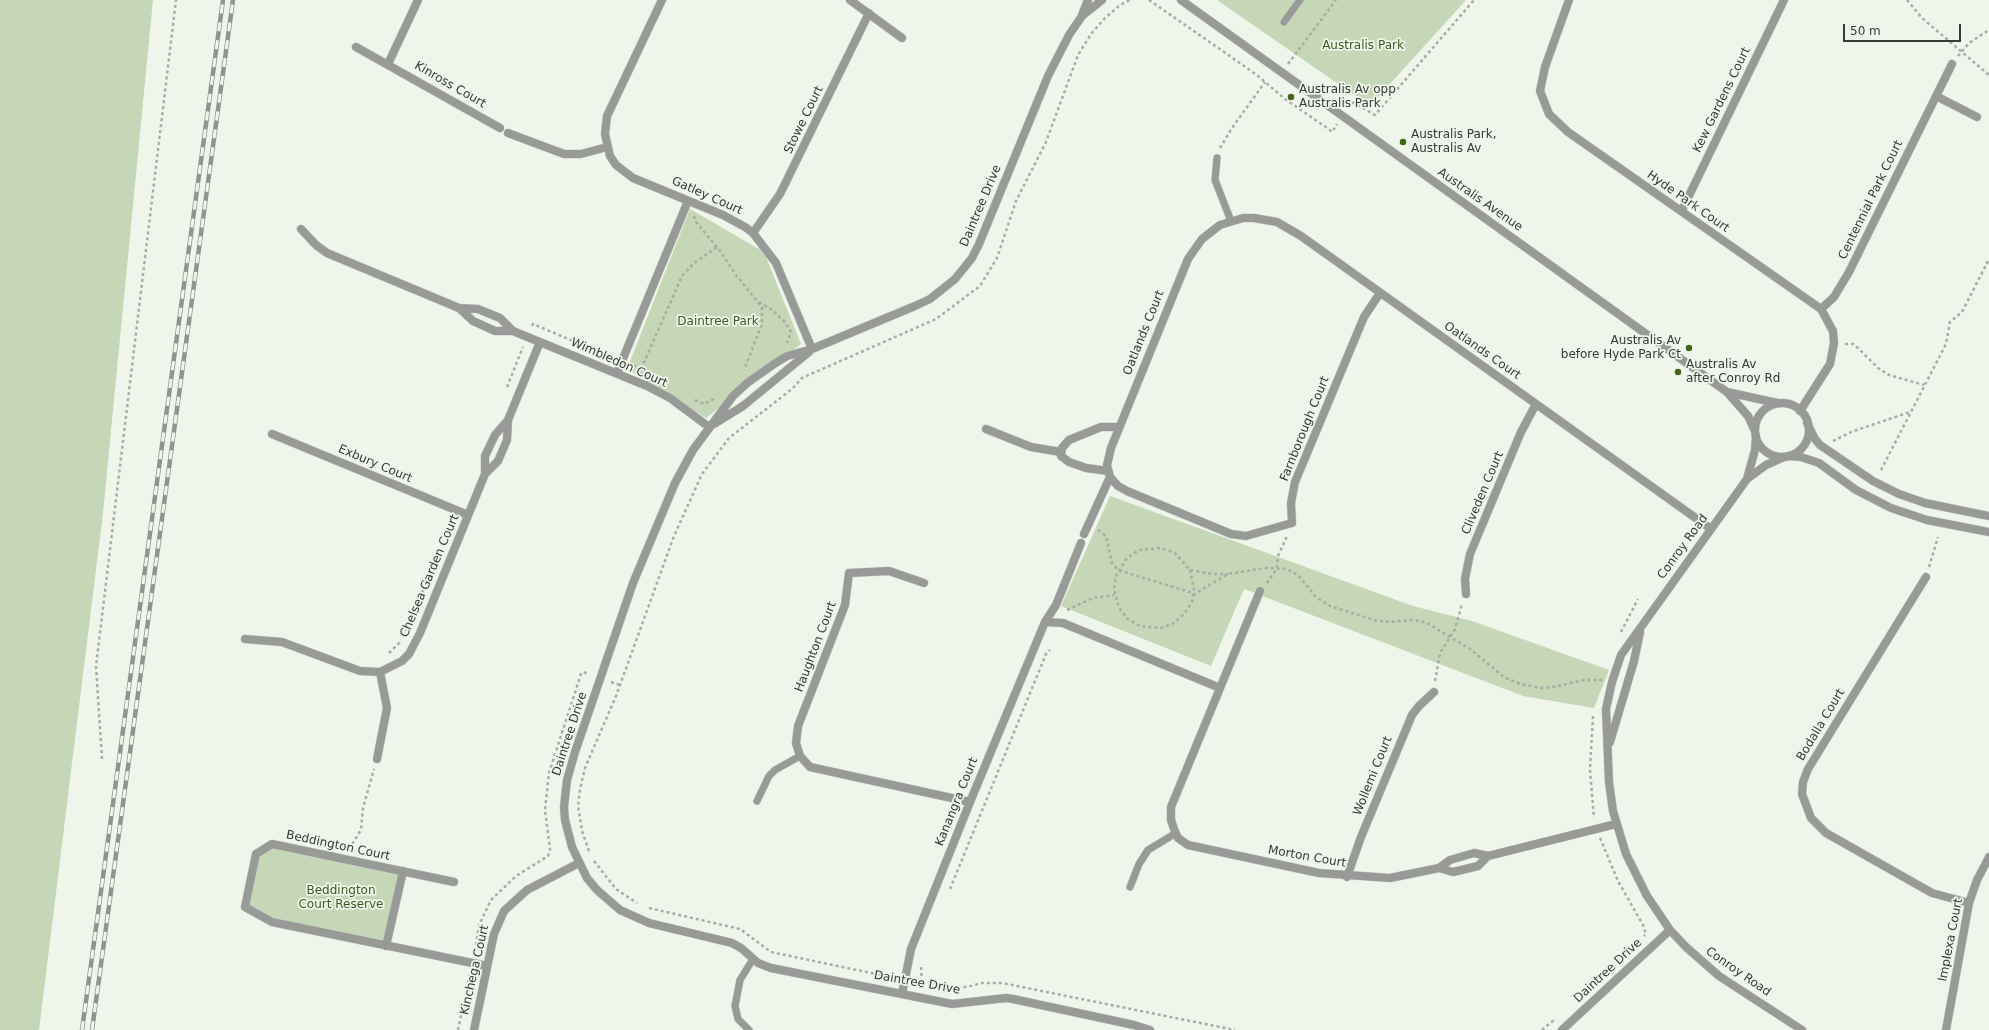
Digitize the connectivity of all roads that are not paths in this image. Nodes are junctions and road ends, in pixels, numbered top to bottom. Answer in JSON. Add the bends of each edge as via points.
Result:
{"nodes":[{"id":1,"x":418,"y":0,"type":"edge"},
{"id":2,"x":662,"y":0,"type":"edge"},
{"id":3,"x":850,"y":0,"type":"edge"},
{"id":4,"x":1088,"y":0,"type":"edge"},
{"id":5,"x":1102,"y":0,"type":"edge"},
{"id":6,"x":1181,"y":0,"type":"edge"},
{"id":7,"x":1300,"y":0,"type":"edge"},
{"id":8,"x":1569,"y":0,"type":"edge"},
{"id":9,"x":1784,"y":0,"type":"edge"},
{"id":10,"x":868,"y":13,"type":"junction"},
{"id":11,"x":1082,"y":16,"type":"junction"},
{"id":12,"x":1284,"y":22,"type":"dead end"},
{"id":13,"x":902,"y":38,"type":"dead end"},
{"id":14,"x":356,"y":47,"type":"dead end"},
{"id":15,"x":388,"y":64,"type":"junction"},
{"id":16,"x":1952,"y":64,"type":"road end"},
{"id":17,"x":1936,"y":96,"type":"junction"},
{"id":18,"x":1977,"y":117,"type":"dead end"},
{"id":19,"x":500,"y":128,"type":"dead end"},
{"id":20,"x":508,"y":133,"type":"dead end"},
{"id":21,"x":607,"y":147,"type":"junction"},
{"id":22,"x":1217,"y":158,"type":"road end"},
{"id":23,"x":688,"y":201,"type":"junction"},
{"id":24,"x":1682,"y":210,"type":"junction"},
{"id":25,"x":1230,"y":221,"type":"junction"},
{"id":26,"x":300,"y":229,"type":"dead end"},
{"id":27,"x":753,"y":233,"type":"junction"},
{"id":28,"x":1380,"y":293,"type":"junction"},
{"id":29,"x":459,"y":308,"type":"junction"},
{"id":30,"x":1821,"y":309,"type":"junction"},
{"id":31,"x":513,"y":331,"type":"junction"},
{"id":32,"x":540,"y":342,"type":"junction"},
{"id":33,"x":812,"y":349,"type":"junction"},
{"id":34,"x":617,"y":373,"type":"junction"},
{"id":35,"x":1727,"y":392,"type":"junction"},
{"id":36,"x":1536,"y":404,"type":"junction"},
{"id":37,"x":1778,"y":404,"type":"junction"},
{"id":38,"x":1800,"y":411,"type":"junction"},
{"id":39,"x":508,"y":420,"type":"junction"},
{"id":40,"x":1807,"y":423,"type":"junction"},
{"id":41,"x":708,"y":427,"type":"junction"},
{"id":42,"x":1119,"y":427,"type":"junction"},
{"id":43,"x":986,"y":429,"type":"dead end"},
{"id":44,"x":272,"y":434,"type":"dead end"},
{"id":45,"x":1755,"y":434,"type":"junction"},
{"id":46,"x":1061,"y":452,"type":"junction"},
{"id":47,"x":1786,"y":456,"type":"junction"},
{"id":48,"x":485,"y":474,"type":"junction"},
{"id":49,"x":1109,"y":474,"type":"junction"},
{"id":50,"x":1747,"y":479,"type":"junction"},
{"id":51,"x":468,"y":515,"type":"junction"},
{"id":52,"x":1989,"y":516,"type":"edge"},
{"id":53,"x":1711,"y":529,"type":"junction"},
{"id":54,"x":1989,"y":532,"type":"edge"},
{"id":55,"x":1084,"y":534,"type":"dead end"},
{"id":56,"x":1081,"y":543,"type":"dead end"},
{"id":57,"x":1926,"y":577,"type":"road end"},
{"id":58,"x":924,"y":583,"type":"dead end"},
{"id":59,"x":1260,"y":591,"type":"road end"},
{"id":60,"x":1466,"y":594,"type":"road end"},
{"id":61,"x":1046,"y":622,"type":"junction"},
{"id":62,"x":1641,"y":630,"type":"junction"},
{"id":63,"x":245,"y":639,"type":"dead end"},
{"id":64,"x":380,"y":672,"type":"junction"},
{"id":65,"x":1220,"y":688,"type":"junction"},
{"id":66,"x":1434,"y":692,"type":"road end"},
{"id":67,"x":1609,"y":747,"type":"junction"},
{"id":68,"x":800,"y":756,"type":"junction"},
{"id":69,"x":377,"y":759,"type":"road end"},
{"id":70,"x":757,"y":801,"type":"dead end"},
{"id":71,"x":970,"y":802,"type":"junction"},
{"id":72,"x":1616,"y":824,"type":"junction"},
{"id":73,"x":1176,"y":833,"type":"junction"},
{"id":74,"x":1488,"y":856,"type":"junction"},
{"id":75,"x":1989,"y":857,"type":"edge"},
{"id":76,"x":579,"y":863,"type":"junction"},
{"id":77,"x":1439,"y":868,"type":"junction"},
{"id":78,"x":403,"y":871,"type":"junction"},
{"id":79,"x":1348,"y":876,"type":"junction"},
{"id":80,"x":454,"y":882,"type":"dead end"},
{"id":81,"x":1130,"y":887,"type":"dead end"},
{"id":82,"x":1969,"y":903,"type":"junction"},
{"id":83,"x":1670,"y":930,"type":"junction"},
{"id":84,"x":386,"y":946,"type":"junction"},
{"id":85,"x":753,"y":959,"type":"junction"},
{"id":86,"x":487,"y":966,"type":"junction"},
{"id":87,"x":902,"y":994,"type":"junction"},
{"id":88,"x":739,"y":1027,"type":"edge"},
{"id":89,"x":474,"y":1030,"type":"edge"},
{"id":90,"x":749,"y":1030,"type":"edge"},
{"id":91,"x":1150,"y":1030,"type":"edge"},
{"id":92,"x":1562,"y":1030,"type":"edge"},
{"id":93,"x":1802,"y":1030,"type":"edge"},
{"id":94,"x":1946,"y":1030,"type":"edge"}],
"edges":[{"from":1,"to":15,"type":"street"},
{"from":2,"to":21,"type":"street","name":"Gatley Court","via":[[606,116]]},
{"from":3,"to":10,"type":"street"},
{"from":4,"to":11,"type":"street","name":"Daintree Drive"},
{"from":5,"to":11,"type":"street","name":"Daintree Drive"},
{"from":6,"to":35,"type":"street","name":"Australis Avenue"},
{"from":7,"to":12,"type":"lane"},
{"from":8,"to":24,"type":"street","name":"Hyde Park Court","via":[[1545,67],[1540,91],[1549,114],[1568,132]]},
{"from":9,"to":24,"type":"street","name":"Kew Gardens Court"},
{"from":10,"to":13,"type":"street"},
{"from":10,"to":27,"type":"street","name":"Stowe Court","via":[[783,188]]},
{"from":11,"to":33,"type":"street","name":"Daintree Drive","via":[[1055,60],[979,244],[964,269],[930,299]]},
{"from":14,"to":15,"type":"street","name":"Kinross Court"},
{"from":15,"to":19,"type":"street","name":"Kinross Court"},
{"from":16,"to":17,"type":"street","name":"Centennial Park Court"},
{"from":17,"to":18,"type":"street"},
{"from":17,"to":30,"type":"street","name":"Centennial Park Court","via":[[1849,272],[1834,297]]},
{"from":20,"to":21,"type":"street","via":[[554,152],[568,155]]},
{"from":21,"to":23,"type":"street","name":"Gatley Court","via":[[610,156],[624,172]]},
{"from":22,"to":25,"type":"lane","via":[[1215,180]]},
{"from":23,"to":27,"type":"street","name":"Gatley Court","via":[[735,221]]},
{"from":23,"to":34,"type":"street"},
{"from":24,"to":30,"type":"street","name":"Hyde Park Court"},
{"from":25,"to":28,"type":"street","name":"Oatlands Court","via":[[1254,218],[1277,222],[1301,236]]},
{"from":25,"to":42,"type":"street","name":"Oatlands Court","via":[[1202,239],[1188,258]]},
{"from":26,"to":29,"type":"street","name":"Wimbledon Court","via":[[327,253]]},
{"from":27,"to":33,"type":"street","name":"Gatley Court","via":[[776,263]]},
{"from":28,"to":36,"type":"street","name":"Oatlands Court"},
{"from":28,"to":49,"type":"street","name":"Farnborough Court","via":[[1364,317],[1295,482],[1291,503],[1292,523],[1246,536],[1231,534],[1118,486]]},
{"from":29,"to":31,"type":"street","name":"Wimbledon Court","via":[[478,309],[500,318]]},
{"from":29,"to":31,"type":"street","name":"Wimbledon Court","via":[[473,322],[495,331]]},
{"from":30,"to":38,"type":"street","name":"Hyde Park Court","via":[[1833,331],[1834,344],[1830,364]]},
{"from":31,"to":32,"type":"street","name":"Wimbledon Court"},
{"from":32,"to":34,"type":"street","name":"Wimbledon Court"},
{"from":32,"to":39,"type":"street","name":"Chelsea Garden Court"},
{"from":33,"to":41,"type":"street","name":"Daintree Drive","via":[[743,406]]},
{"from":33,"to":41,"type":"street","name":"Daintree Drive","via":[[786,356],[749,381]]},
{"from":34,"to":41,"type":"street","name":"Wimbledon Court","via":[[658,391]]},
{"from":35,"to":37,"type":"street","name":"Australis Avenue"},
{"from":35,"to":45,"type":"street","name":"Australis Avenue","via":[[1748,416]]},
{"from":36,"to":53,"type":"street","name":"Oatlands Court"},
{"from":36,"to":60,"type":"street","name":"Cliveden Court","via":[[1521,432],[1470,554],[1465,580]]},
{"from":37,"to":38,"type":"street","via":[[1790,405]]},
{"from":37,"to":45,"type":"street","via":[[1761,413]]},
{"from":38,"to":40,"type":"street"},
{"from":39,"to":48,"type":"street","name":"Chelsea Garden Court","via":[[495,435],[488,449]]},
{"from":39,"to":48,"type":"street","name":"Chelsea Garden Court","via":[[507,440],[498,461]]},
{"from":40,"to":47,"type":"street","via":[[1808,434],[1804,444],[1797,452]]},
{"from":40,"to":52,"type":"street","via":[[1815,440],[1826,450],[1864,476],[1899,494]]},
{"from":41,"to":76,"type":"street","name":"Daintree Drive","via":[[684,465],[645,552],[570,767],[565,793],[565,820]]},
{"from":42,"to":46,"type":"street","via":[[1101,428],[1069,440]]},
{"from":42,"to":49,"type":"street","name":"Oatlands Court","via":[[1108,457]]},
{"from":43,"to":46,"type":"street","via":[[1031,447]]},
{"from":44,"to":51,"type":"street","name":"Exbury Court"},
{"from":45,"to":47,"type":"street","via":[[1766,452]]},
{"from":45,"to":50,"type":"street","name":"Conroy Road","via":[[1756,450]]},
{"from":46,"to":49,"type":"street","via":[[1064,459],[1077,466]]},
{"from":47,"to":50,"type":"street","name":"Conroy Road","via":[[1766,465]]},
{"from":47,"to":54,"type":"street","via":[[1801,457],[1819,463],[1856,490],[1891,508],[1927,520]]},
{"from":48,"to":51,"type":"street","name":"Chelsea Garden Court"},
{"from":49,"to":55,"type":"street","name":"Oatlands Court"},
{"from":50,"to":53,"type":"street","name":"Conroy Road"},
{"from":51,"to":64,"type":"street","name":"Chelsea Garden Court","via":[[415,644],[402,661]]},
{"from":53,"to":62,"type":"street","name":"Conroy Road","via":[[1662,596]]},
{"from":56,"to":61,"type":"street","name":"Kanangra Court"},
{"from":57,"to":82,"type":"street","name":"Bodalla Court","via":[[1808,769],[1802,794],[1810,818],[1826,832],[1932,893]]},
{"from":58,"to":68,"type":"street","name":"Haughton Court","via":[[889,571],[849,573],[845,605],[798,726],[796,743]]},
{"from":59,"to":65,"type":"street"},
{"from":61,"to":65,"type":"street","via":[[1063,623]]},
{"from":61,"to":71,"type":"street","name":"Kanangra Court"},
{"from":62,"to":67,"type":"street","name":"Conroy Road"},
{"from":62,"to":67,"type":"street","name":"Conroy Road","via":[[1621,655],[1612,682],[1606,709]]},
{"from":63,"to":64,"type":"street","name":"Chelsea Garden Court","via":[[282,642],[350,669]]},
{"from":64,"to":69,"type":"street","via":[[387,708]]},
{"from":65,"to":73,"type":"street","via":[[1171,807],[1171,820]]},
{"from":66,"to":79,"type":"street","name":"Wollemi Court","via":[[1418,706],[1412,716],[1361,837]]},
{"from":67,"to":72,"type":"street","name":"Conroy Road","via":[[1610,787]]},
{"from":68,"to":70,"type":"lane","via":[[769,776]]},
{"from":68,"to":71,"type":"street","via":[[810,767],[826,772]]},
{"from":71,"to":87,"type":"street","name":"Kanangra Court","via":[[911,949]]},
{"from":72,"to":74,"type":"street","name":"Morton Court"},
{"from":72,"to":83,"type":"street","name":"Conroy Road","via":[[1636,875]]},
{"from":73,"to":79,"type":"street","name":"Morton Court","via":[[1178,838],[1188,845],[1319,873]]},
{"from":73,"to":81,"type":"lane","via":[[1148,850]]},
{"from":74,"to":77,"type":"street","name":"Morton Court","via":[[1474,854],[1456,858]]},
{"from":74,"to":77,"type":"street","name":"Morton Court","via":[[1478,866],[1454,872]]},
{"from":75,"to":82,"type":"street","name":"Implexa Court"},
{"from":76,"to":85,"type":"street","name":"Daintree Drive","via":[[596,890],[620,910],[649,923],[732,944]]},
{"from":76,"to":86,"type":"street","name":"Kinchega Court","via":[[527,890],[504,911],[494,934]]},
{"from":77,"to":79,"type":"street","name":"Morton Court","via":[[1390,878]]},
{"from":78,"to":80,"type":"street","name":"Beddington Court"},
{"from":78,"to":84,"type":"street","name":"Beddington Court"},
{"from":78,"to":84,"type":"street","name":"Beddington Court","via":[[272,844],[256,854],[245,907],[272,922]]},
{"from":82,"to":94,"type":"street","name":"Implexa Court"},
{"from":83,"to":92,"type":"street","name":"Daintree Drive"},
{"from":83,"to":93,"type":"street","name":"Conroy Road","via":[[1719,976]]},
{"from":84,"to":86,"type":"street","name":"Beddington Court"},
{"from":85,"to":87,"type":"street","name":"Daintree Drive","via":[[771,968]]},
{"from":85,"to":88,"type":"lane","via":[[742,976],[735,999]]},
{"from":86,"to":89,"type":"street","name":"Kinchega Court"},
{"from":87,"to":91,"type":"street","name":"Daintree Drive","via":[[952,1004],[1013,999]]},
{"from":88,"to":90,"type":"lane"}]}
